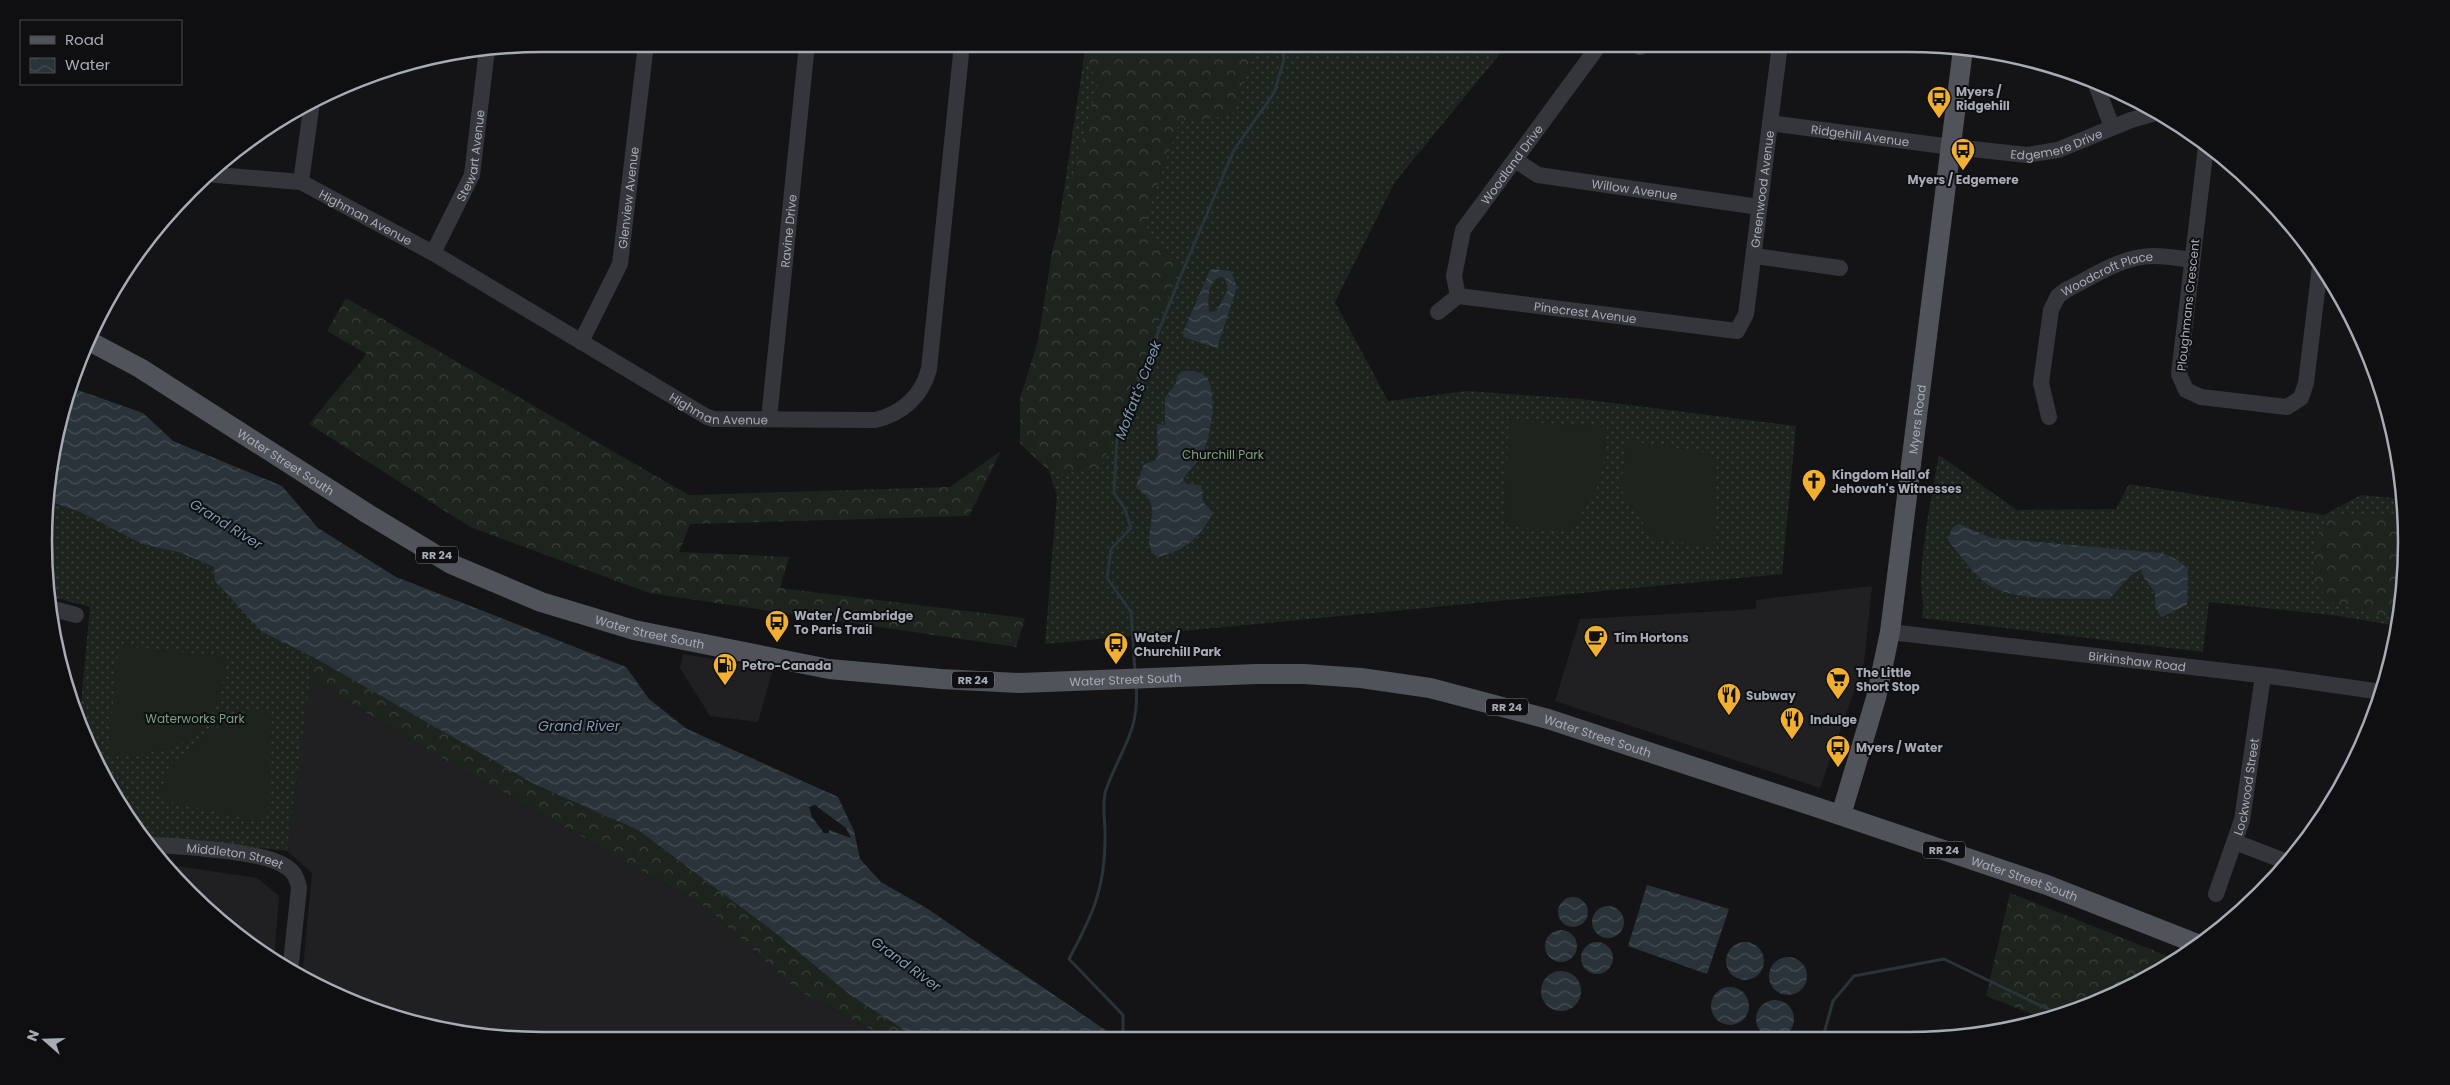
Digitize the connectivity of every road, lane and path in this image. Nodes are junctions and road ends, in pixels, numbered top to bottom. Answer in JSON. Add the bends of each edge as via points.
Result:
{"nodes":[{"id":1,"x":645,"y":52,"type":"edge"},
{"id":2,"x":806,"y":52,"type":"edge"},
{"id":3,"x":961,"y":52,"type":"edge"},
{"id":4,"x":1594,"y":52,"type":"edge"},
{"id":5,"x":1779,"y":52,"type":"edge"},
{"id":6,"x":486,"y":56,"type":"edge"},
{"id":7,"x":1962,"y":56,"type":"edge"},
{"id":8,"x":2099,"y":92,"type":"edge"},
{"id":9,"x":311,"y":111,"type":"edge"},
{"id":10,"x":2148,"y":115,"type":"edge"},
{"id":11,"x":1770,"y":123,"type":"junction"},
{"id":12,"x":2112,"y":127,"type":"junction"},
{"id":13,"x":1951,"y":147,"type":"junction"},
{"id":14,"x":2205,"y":153,"type":"edge"},
{"id":15,"x":1514,"y":160,"type":"junction"},
{"id":16,"x":218,"y":175,"type":"edge"},
{"id":17,"x":301,"y":182,"type":"junction"},
{"id":18,"x":1759,"y":207,"type":"junction"},
{"id":19,"x":433,"y":254,"type":"junction"},
{"id":20,"x":1755,"y":256,"type":"junction"},
{"id":21,"x":2192,"y":260,"type":"junction"},
{"id":22,"x":1840,"y":268,"type":"dead end"},
{"id":23,"x":2319,"y":276,"type":"edge"},
{"id":24,"x":1458,"y":296,"type":"junction"},
{"id":25,"x":1438,"y":312,"type":"dead end"},
{"id":26,"x":1737,"y":331,"type":"joint"},
{"id":27,"x":581,"y":342,"type":"junction"},
{"id":28,"x":95,"y":344,"type":"edge"},
{"id":29,"x":2049,"y":417,"type":"dead end"},
{"id":30,"x":770,"y":419,"type":"junction"},
{"id":31,"x":58,"y":610,"type":"edge"},
{"id":32,"x":76,"y":615,"type":"dead end"},
{"id":33,"x":1890,"y":632,"type":"junction"},
{"id":34,"x":2263,"y":676,"type":"junction"},
{"id":35,"x":2374,"y":691,"type":"edge"},
{"id":36,"x":1841,"y":816,"type":"junction"},
{"id":37,"x":2235,"y":842,"type":"junction"},
{"id":38,"x":157,"y":845,"type":"edge"},
{"id":39,"x":2281,"y":860,"type":"edge"},
{"id":40,"x":2216,"y":894,"type":"dead end"},
{"id":41,"x":2192,"y":941,"type":"edge"},
{"id":42,"x":291,"y":963,"type":"edge"}],
"edges":[{"from":1,"to":27,"type":"street","name":"Glenview Avenue","via":[[620,264]]},
{"from":2,"to":30,"type":"street","name":"Ravine Drive"},
{"from":3,"to":30,"type":"street","name":"Highman Avenue","via":[[932,353],[924,384],[904,407],[883,418]]},
{"from":4,"to":15,"type":"street","name":"Woodland Drive"},
{"from":5,"to":11,"type":"street","name":"Greenwood Avenue"},
{"from":6,"to":19,"type":"street","name":"Stewart Avenue","via":[[472,175]]},
{"from":7,"to":13,"type":"main road","name":"Myers Road"},
{"from":8,"to":12,"type":"street"},
{"from":9,"to":17,"type":"street"},
{"from":10,"to":12,"type":"street","name":"Edgemere Drive"},
{"from":11,"to":13,"type":"street","name":"Ridgehill Avenue"},
{"from":11,"to":18,"type":"street","name":"Greenwood Avenue"},
{"from":12,"to":13,"type":"street","name":"Edgemere Drive","via":[[2075,144],[2038,154]]},
{"from":13,"to":33,"type":"main road","name":"Myers Road"},
{"from":14,"to":21,"type":"street","name":"Ploughmans Crescent"},
{"from":15,"to":18,"type":"street","name":"Willow Avenue","via":[[1538,175]]},
{"from":15,"to":24,"type":"street","name":"Woodland Drive","via":[[1463,230],[1454,276]]},
{"from":16,"to":17,"type":"street","name":"Highman Avenue"},
{"from":17,"to":19,"type":"street","name":"Highman Avenue"},
{"from":18,"to":20,"type":"street","name":"Greenwood Avenue"},
{"from":19,"to":27,"type":"street","name":"Highman Avenue"},
{"from":20,"to":22,"type":"street"},
{"from":20,"to":26,"type":"street","name":"Greenwood Avenue","via":[[1746,314]]},
{"from":21,"to":23,"type":"street","name":"Ploughmans Crescent","via":[[2179,374],[2186,390],[2201,398],[2288,407],[2301,398],[2306,383]]},
{"from":21,"to":29,"type":"street","name":"Woodcroft Place","via":[[2153,256],[2135,258],[2058,296],[2050,310],[2041,383]]},
{"from":24,"to":25,"type":"street"},
{"from":24,"to":26,"type":"street","name":"Pinecrest Avenue"},
{"from":27,"to":30,"type":"street","name":"Highman Avenue","via":[[707,417]]},
{"from":28,"to":36,"type":"main road","name":"Water Street South","number":"RR 24","via":[[140,368],[451,564],[542,602],[634,630],[829,669],[1020,683],[1304,674],[1430,688],[1548,719]]},
{"from":31,"to":32,"type":"street"},
{"from":33,"to":34,"type":"street","name":"Birkinshaw Road"},
{"from":33,"to":36,"type":"main road","name":"Myers Road","via":[[1877,692]]},
{"from":34,"to":35,"type":"street","name":"Birkinshaw Road"},
{"from":34,"to":37,"type":"street","name":"Lockwood Street","via":[[2249,782]]},
{"from":36,"to":41,"type":"main road","name":"Water Street South","number":"RR 24","via":[[2047,885]]},
{"from":37,"to":39,"type":"street"},
{"from":37,"to":40,"type":"street","name":"Lockwood Street"},
{"from":38,"to":42,"type":"street","name":"Middleton Street","via":[[254,856],[278,862],[290,870],[298,880],[299,888]]}]}
